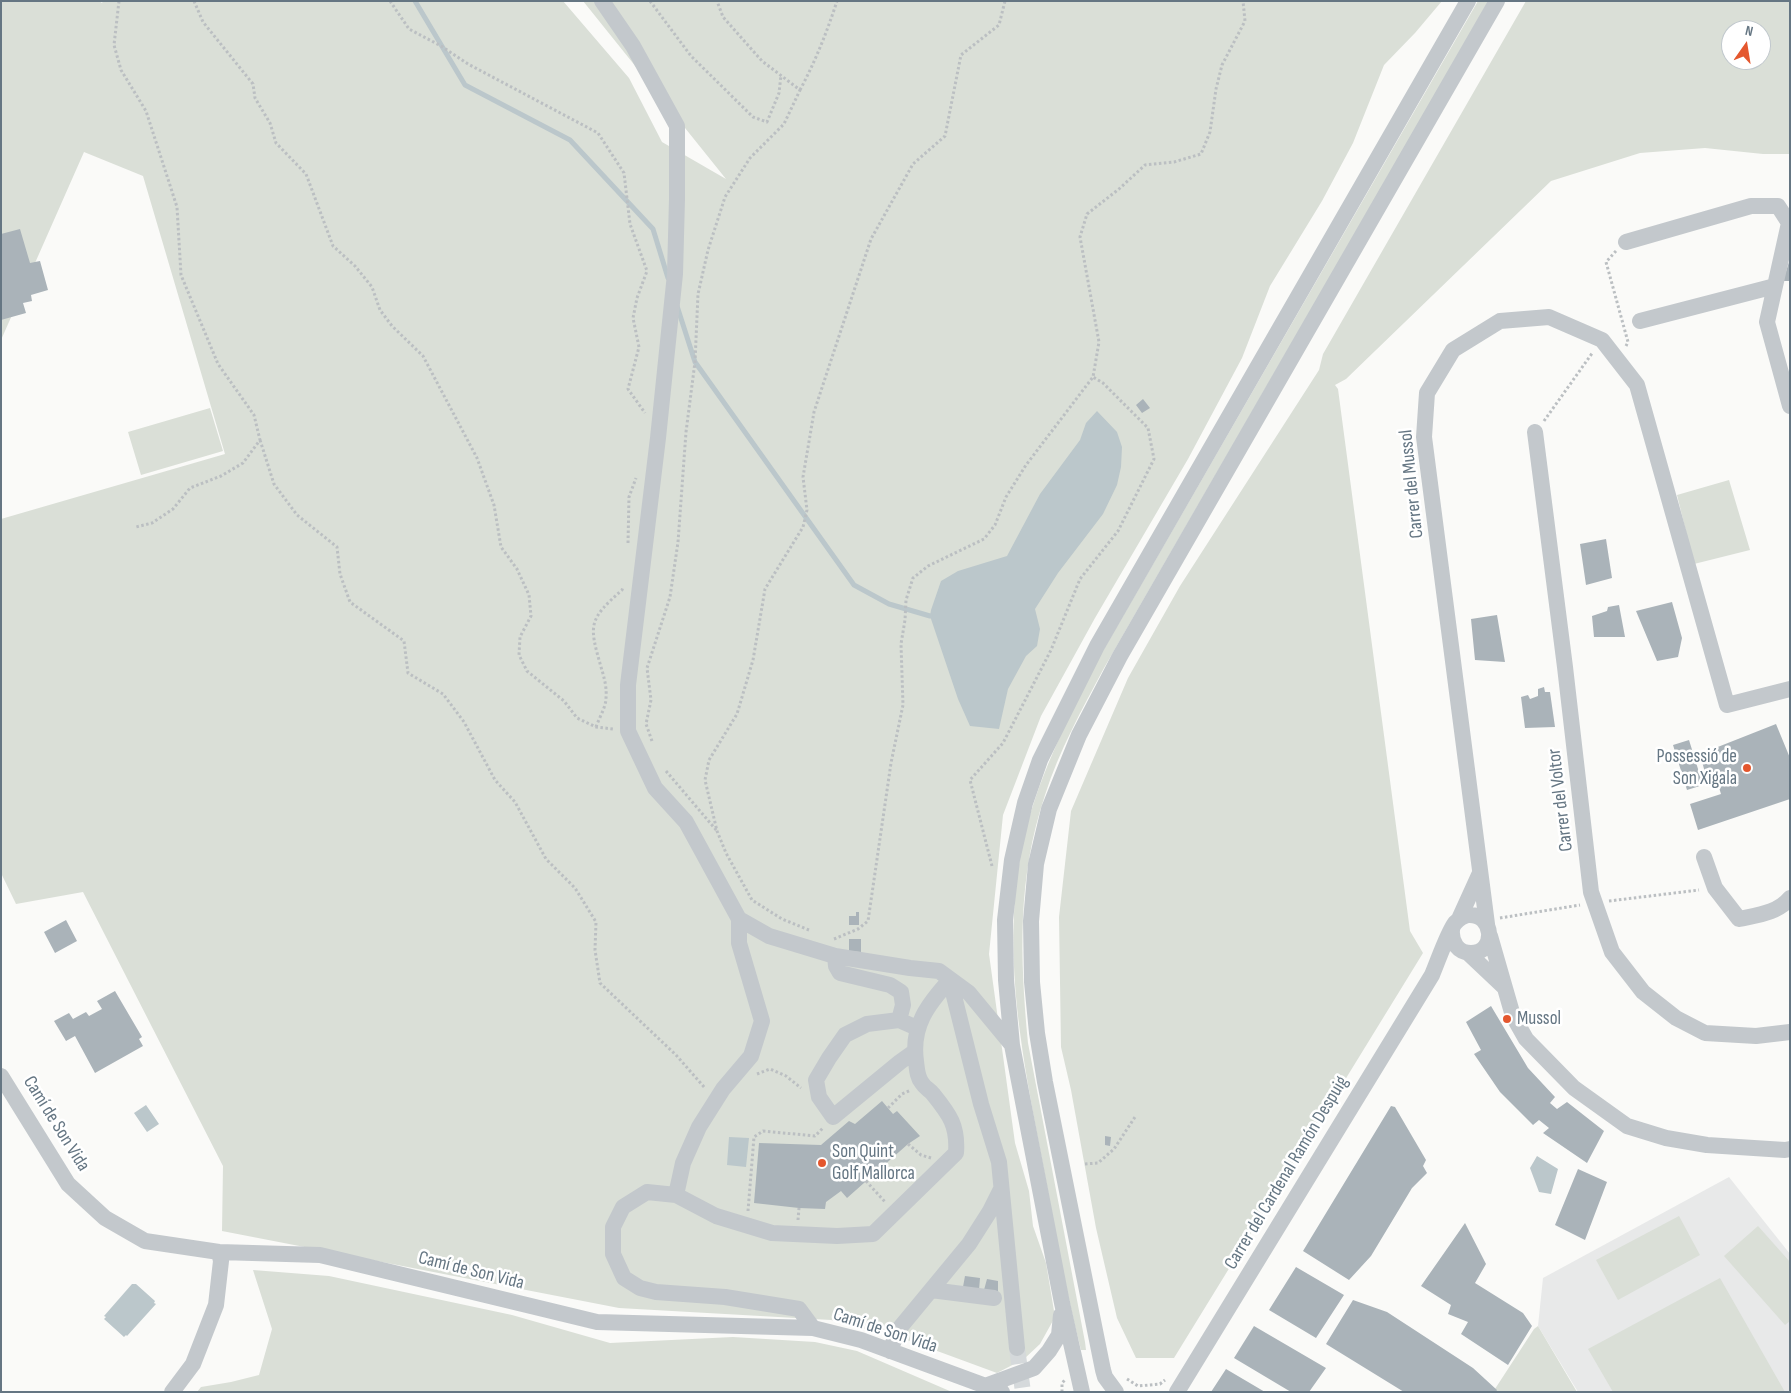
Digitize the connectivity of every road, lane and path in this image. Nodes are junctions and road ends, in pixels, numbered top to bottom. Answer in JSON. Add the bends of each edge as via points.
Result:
{"nodes":[{"id":1,"x":120,"y":1,"type":"edge"},
{"id":2,"x":194,"y":1,"type":"edge"},
{"id":3,"x":390,"y":1,"type":"edge"},
{"id":4,"x":602,"y":1,"type":"edge"},
{"id":5,"x":650,"y":1,"type":"edge"},
{"id":6,"x":717,"y":1,"type":"edge"},
{"id":7,"x":837,"y":1,"type":"edge"},
{"id":8,"x":1005,"y":1,"type":"edge"},
{"id":9,"x":1242,"y":1,"type":"edge"},
{"id":10,"x":1468,"y":1,"type":"edge"},
{"id":11,"x":1497,"y":1,"type":"edge"},
{"id":12,"x":781,"y":75,"type":"junction"},
{"id":13,"x":800,"y":90,"type":"junction"},
{"id":14,"x":1626,"y":242,"type":"joint"},
{"id":15,"x":1775,"y":286,"type":"junction"},
{"id":16,"x":1640,"y":321,"type":"dead end"},
{"id":17,"x":1602,"y":340,"type":"junction"},
{"id":18,"x":1616,"y":359,"type":"junction"},
{"id":19,"x":1093,"y":377,"type":"junction"},
{"id":20,"x":1790,"y":406,"type":"edge"},
{"id":21,"x":645,"y":414,"type":"dead end"},
{"id":22,"x":1534,"y":432,"type":"joint"},
{"id":23,"x":260,"y":440,"type":"junction"},
{"id":24,"x":637,"y":476,"type":"dead end"},
{"id":25,"x":136,"y":527,"type":"dead end"},
{"id":26,"x":629,"y":546,"type":"dead end"},
{"id":27,"x":625,"y":582,"type":"dead end"},
{"id":28,"x":1790,"y":689,"type":"edge"},
{"id":29,"x":596,"y":727,"type":"junction"},
{"id":30,"x":628,"y":731,"type":"junction"},
{"id":31,"x":654,"y":749,"type":"dead end"},
{"id":32,"x":660,"y":765,"type":"dead end"},
{"id":33,"x":718,"y":831,"type":"junction"},
{"id":34,"x":1704,"y":857,"type":"dead end"},
{"id":35,"x":992,"y":866,"type":"dead end"},
{"id":36,"x":1480,"y":875,"type":"junction"},
{"id":37,"x":1790,"y":898,"type":"edge"},
{"id":38,"x":739,"y":919,"type":"junction"},
{"id":39,"x":1456,"y":924,"type":"junction"},
{"id":40,"x":1488,"y":930,"type":"junction"},
{"id":41,"x":817,"y":933,"type":"dead end"},
{"id":42,"x":825,"y":936,"type":"dead end"},
{"id":43,"x":834,"y":939,"type":"junction"},
{"id":44,"x":1465,"y":952,"type":"junction"},
{"id":45,"x":835,"y":956,"type":"junction"},
{"id":46,"x":1432,"y":975,"type":"junction"},
{"id":47,"x":950,"y":980,"type":"junction"},
{"id":48,"x":1504,"y":987,"type":"junction"},
{"id":49,"x":898,"y":1020,"type":"junction"},
{"id":50,"x":917,"y":1028,"type":"junction"},
{"id":51,"x":1790,"y":1032,"type":"edge"},
{"id":52,"x":1012,"y":1045,"type":"junction"},
{"id":53,"x":914,"y":1052,"type":"junction"},
{"id":54,"x":1,"y":1076,"type":"edge"},
{"id":55,"x":752,"y":1076,"type":"dead end"},
{"id":56,"x":923,"y":1085,"type":"junction"},
{"id":57,"x":725,"y":1086,"type":"junction"},
{"id":58,"x":819,"y":1097,"type":"junction"},
{"id":59,"x":888,"y":1108,"type":"dead end"},
{"id":60,"x":833,"y":1117,"type":"junction"},
{"id":61,"x":1136,"y":1118,"type":"dead end"},
{"id":62,"x":908,"y":1144,"type":"dead end"},
{"id":63,"x":1790,"y":1149,"type":"edge"},
{"id":64,"x":944,"y":1164,"type":"junction"},
{"id":65,"x":1084,"y":1164,"type":"dead end"},
{"id":66,"x":866,"y":1181,"type":"dead end"},
{"id":67,"x":1002,"y":1188,"type":"junction"},
{"id":68,"x":676,"y":1195,"type":"junction"},
{"id":69,"x":895,"y":1213,"type":"junction"},
{"id":70,"x":750,"y":1227,"type":"junction"},
{"id":71,"x":219,"y":1252,"type":"junction"},
{"id":72,"x":931,"y":1290,"type":"junction"},
{"id":73,"x":994,"y":1298,"type":"dead end"},
{"id":74,"x":1062,"y":1303,"type":"junction"},
{"id":75,"x":813,"y":1328,"type":"junction"},
{"id":76,"x":1017,"y":1348,"type":"tunnel mouth"},
{"id":77,"x":890,"y":1351,"type":"junction"},
{"id":78,"x":1124,"y":1377,"type":"dead end"},
{"id":79,"x":985,"y":1386,"type":"junction"},
{"id":80,"x":1179,"y":1388,"type":"edge"},
{"id":81,"x":172,"y":1392,"type":"edge"},
{"id":82,"x":1002,"y":1392,"type":"edge"},
{"id":83,"x":1082,"y":1392,"type":"edge"},
{"id":84,"x":1116,"y":1392,"type":"edge"}],
"edges":[{"from":1,"to":23,"type":"path","via":[[114,45],[121,70],[146,111],[177,207],[181,275],[218,364],[254,415]]},
{"from":2,"to":29,"type":"path","via":[[203,22],[253,84],[255,98],[270,123],[276,143],[306,174],[333,246],[372,287],[380,310],[392,326],[423,356],[477,458],[494,505],[501,547],[517,569],[529,595],[531,616],[520,637],[519,655],[527,670],[564,701],[577,718]]},
{"from":3,"to":21,"type":"path","via":[[409,30],[598,133],[624,173],[630,224],[647,270],[634,311],[639,347],[628,389]]},
{"from":4,"to":30,"type":"street","via":[[633,46],[677,126],[675,274],[628,685]]},
{"from":5,"to":12,"type":"path","via":[[691,56],[753,117],[767,122],[779,93]]},
{"from":6,"to":12,"type":"path","via":[[723,17],[762,61]]},
{"from":7,"to":13,"type":"path"},
{"from":8,"to":33,"type":"path","via":[[999,25],[961,55],[944,136],[913,164],[871,239],[814,412],[803,477],[807,510],[803,527],[765,589],[754,660],[737,714],[709,760],[705,780]]},
{"from":9,"to":19,"type":"path","via":[[1245,21],[1222,65],[1210,132],[1201,154],[1174,162],[1145,165],[1087,214],[1080,237],[1099,342]]},
{"from":10,"to":52,"type":"street","via":[[1107,629],[1040,760],[1025,803],[1012,860],[1005,920]]},
{"from":11,"to":84,"type":"street","via":[[1120,656],[1079,735],[1049,809],[1036,864],[1031,922],[1037,1033],[1102,1370]]},
{"from":12,"to":13,"type":"path"},
{"from":13,"to":31,"type":"path","via":[[784,124],[750,158],[725,197],[698,294],[678,542],[670,597],[647,668],[651,700],[646,724]]},
{"from":14,"to":15,"type":"street","via":[[1751,206],[1778,206],[1789,223]]},
{"from":14,"to":18,"type":"path","via":[[1606,262],[1628,342]]},
{"from":15,"to":16,"type":"street"},
{"from":15,"to":20,"type":"street","via":[[1767,322]]},
{"from":17,"to":18,"type":"street"},
{"from":17,"to":22,"type":"path"},
{"from":17,"to":36,"type":"street","name":"Carrer del Mussol","via":[[1549,317],[1500,321],[1453,350],[1427,393],[1424,437]]},
{"from":18,"to":28,"type":"street","via":[[1637,385],[1727,705]]},
{"from":19,"to":35,"type":"path","via":[[1148,428],[1154,459],[1118,531],[1080,579],[1051,650],[1003,743],[970,780]]},
{"from":19,"to":43,"type":"path","via":[[1026,464],[984,540],[928,566],[913,578],[906,600],[901,644],[903,705],[891,763],[868,921],[858,930]]},
{"from":22,"to":51,"type":"street","name":"Carrer del Voltor","via":[[1591,892],[1612,952],[1643,992],[1676,1018],[1705,1033],[1756,1036]]},
{"from":23,"to":25,"type":"path","via":[[243,463],[222,476],[190,488],[173,508],[152,523]]},
{"from":23,"to":57,"type":"path","via":[[274,484],[297,515],[337,547],[340,574],[350,602],[404,641],[408,673],[444,694],[464,722],[495,780],[515,802],[546,858],[575,888],[596,922],[595,950],[600,983],[676,1056],[704,1088]]},
{"from":24,"to":26,"type":"path","via":[[629,497]]},
{"from":27,"to":29,"type":"path","via":[[622,590],[604,606],[594,621],[592,637],[605,681],[606,699]]},
{"from":29,"to":30,"type":"path"},
{"from":30,"to":38,"type":"street","via":[[656,788],[686,822]]},
{"from":32,"to":33,"type":"path"},
{"from":33,"to":41,"type":"path","via":[[726,853],[752,900],[782,919]]},
{"from":34,"to":37,"type":"street","via":[[1715,888],[1739,919],[1768,913],[1786,904]]},
{"from":36,"to":39,"type":"street"},
{"from":36,"to":40,"type":"street","name":"Carrer del Mussol"},
{"from":38,"to":45,"type":"street","via":[[769,936]]},
{"from":38,"to":57,"type":"street","via":[[740,943],[762,1021],[751,1056]]},
{"from":39,"to":40,"type":"street","via":[[1471,915],[1482,919]]},
{"from":39,"to":44,"type":"street","via":[[1453,942]]},
{"from":39,"to":46,"type":"street","name":"Carrer del Cardenal Ramón Despuig"},
{"from":40,"to":44,"type":"street","via":[[1488,942],[1480,951]]},
{"from":40,"to":48,"type":"street","name":"Carrer del Mussol"},
{"from":42,"to":43,"type":"path"},
{"from":43,"to":45,"type":"path"},
{"from":44,"to":46,"type":"street","name":"Carrer del Cardenal Ramón Despuig"},
{"from":44,"to":48,"type":"street","name":"Carrer del Mussol"},
{"from":45,"to":47,"type":"street","via":[[939,971]]},
{"from":45,"to":49,"type":"street","via":[[840,973],[890,985],[900,992],[902,1005]]},
{"from":46,"to":80,"type":"street","name":"Carrer del Cardenal Ramón Despuig"},
{"from":47,"to":50,"type":"street","via":[[931,1001]]},
{"from":47,"to":52,"type":"street","via":[[969,993]]},
{"from":47,"to":67,"type":"street","via":[[999,1162]]},
{"from":48,"to":63,"type":"street","name":"Carrer del Mussol","via":[[1513,1016],[1526,1039],[1574,1088],[1627,1126],[1707,1146]]},
{"from":49,"to":50,"type":"street"},
{"from":49,"to":58,"type":"street","via":[[867,1024],[845,1035],[816,1080]]},
{"from":50,"to":53,"type":"street"},
{"from":52,"to":74,"type":"street"},
{"from":53,"to":56,"type":"street","via":[[917,1075]]},
{"from":53,"to":60,"type":"street"},
{"from":54,"to":71,"type":"street","name":"Camí de Son Vida","via":[[68,1184],[104,1218],[145,1241]]},
{"from":55,"to":58,"type":"path","via":[[770,1069],[786,1076],[810,1096]]},
{"from":56,"to":59,"type":"path","via":[[902,1094]]},
{"from":56,"to":64,"type":"street","via":[[951,1119],[957,1136],[956,1153]]},
{"from":57,"to":68,"type":"street","via":[[695,1136],[683,1163]]},
{"from":58,"to":60,"type":"street"},
{"from":60,"to":70,"type":"path","via":[[815,1136],[763,1131],[754,1137],[748,1203]]},
{"from":61,"to":65,"type":"path","via":[[1114,1149],[1098,1162]]},
{"from":62,"to":64,"type":"path","via":[[921,1155]]},
{"from":64,"to":69,"type":"street"},
{"from":66,"to":69,"type":"path"},
{"from":67,"to":72,"type":"street","via":[[969,1244]]},
{"from":67,"to":76,"type":"street"},
{"from":68,"to":70,"type":"street","via":[[716,1216]]},
{"from":68,"to":75,"type":"street","via":[[647,1192],[623,1207],[613,1227],[612,1254],[624,1278],[640,1288],[656,1292],[724,1297],[799,1309]]},
{"from":69,"to":70,"type":"street","via":[[873,1234],[772,1234]]},
{"from":71,"to":75,"type":"street","name":"Camí de Son Vida","via":[[320,1255],[597,1322]]},
{"from":71,"to":81,"type":"street","via":[[216,1305],[193,1364]]},
{"from":72,"to":73,"type":"street"},
{"from":72,"to":77,"type":"street","via":[[898,1330]]},
{"from":74,"to":79,"type":"street","via":[[1059,1335],[1034,1368]]},
{"from":74,"to":83,"type":"street"},
{"from":75,"to":77,"type":"street","name":"Camí de Son Vida"},
{"from":77,"to":79,"type":"street","name":"Camí de Son Vida"},
{"from":78,"to":80,"type":"path","via":[[1138,1386],[1160,1384],[1168,1377]]},
{"from":79,"to":82,"type":"street","name":"Camí de Son Vida"}]}
